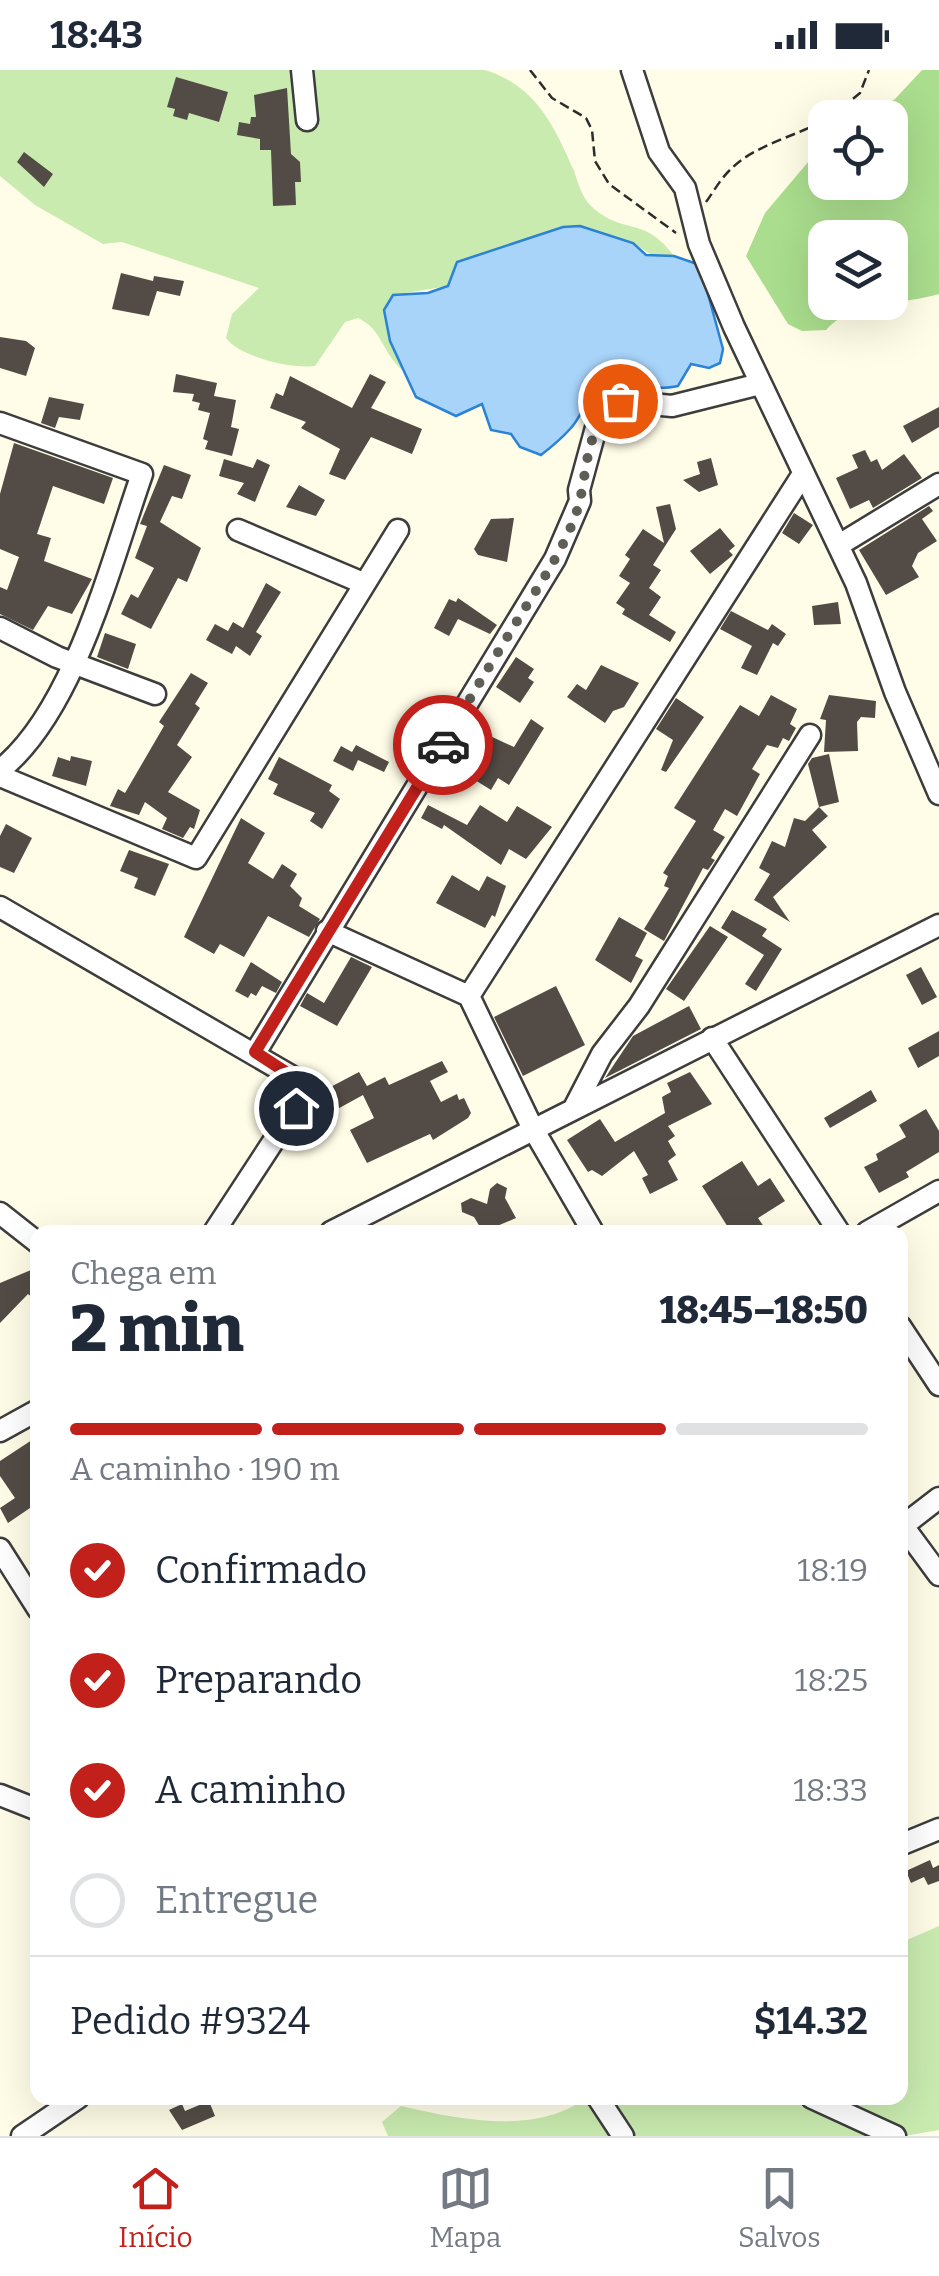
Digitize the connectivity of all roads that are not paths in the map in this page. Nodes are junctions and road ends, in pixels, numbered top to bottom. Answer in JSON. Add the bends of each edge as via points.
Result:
{"nodes":[{"id":1,"x":302,"y":70,"type":"edge"},
{"id":2,"x":632,"y":70,"type":"edge"},
{"id":3,"x":307,"y":120,"type":"dead end"},
{"id":4,"x":760,"y":384,"type":"junction"},
{"id":5,"x":1,"y":426,"type":"edge"},
{"id":6,"x":803,"y":474,"type":"junction"},
{"id":7,"x":939,"y":484,"type":"edge"},
{"id":8,"x":238,"y":530,"type":"dead end"},
{"id":9,"x":398,"y":530,"type":"dead end"},
{"id":10,"x":839,"y":546,"type":"junction"},
{"id":11,"x":363,"y":583,"type":"junction"},
{"id":12,"x":0,"y":628,"type":"edge"},
{"id":13,"x":74,"y":664,"type":"junction"},
{"id":14,"x":155,"y":694,"type":"dead end"},
{"id":15,"x":810,"y":735,"type":"dead end"},
{"id":16,"x":931,"y":757,"type":"edge"},
{"id":17,"x":0,"y":773,"type":"edge"},
{"id":18,"x":939,"y":794,"type":"edge"},
{"id":19,"x":0,"y":907,"type":"edge"},
{"id":20,"x":939,"y":925,"type":"edge"},
{"id":21,"x":328,"y":931,"type":"junction"},
{"id":22,"x":469,"y":996,"type":"junction"},
{"id":23,"x":712,"y":1038,"type":"junction"},
{"id":24,"x":255,"y":1052,"type":"junction"},
{"id":25,"x":575,"y":1106,"type":"junction"},
{"id":26,"x":532,"y":1127,"type":"junction"},
{"id":27,"x":939,"y":1192,"type":"edge"},
{"id":28,"x":0,"y":1213,"type":"edge"},
{"id":29,"x":218,"y":1225,"type":"edge"},
{"id":30,"x":348,"y":1225,"type":"edge"},
{"id":31,"x":589,"y":1225,"type":"edge"},
{"id":32,"x":834,"y":1225,"type":"edge"},
{"id":33,"x":880,"y":1225,"type":"edge"},
{"id":34,"x":30,"y":1237,"type":"edge"},
{"id":35,"x":908,"y":1338,"type":"edge"},
{"id":36,"x":939,"y":1385,"type":"edge"},
{"id":37,"x":30,"y":1414,"type":"edge"},
{"id":38,"x":0,"y":1430,"type":"edge"},
{"id":39,"x":939,"y":1498,"type":"edge"},
{"id":40,"x":908,"y":1522,"type":"edge"},
{"id":41,"x":908,"y":1535,"type":"edge"},
{"id":42,"x":0,"y":1549,"type":"edge"},
{"id":43,"x":939,"y":1575,"type":"edge"},
{"id":44,"x":30,"y":1596,"type":"edge"},
{"id":45,"x":0,"y":1795,"type":"edge"},
{"id":46,"x":30,"y":1807,"type":"edge"},
{"id":47,"x":939,"y":1829,"type":"edge"},
{"id":48,"x":908,"y":1842,"type":"edge"},
{"id":49,"x":68,"y":2105,"type":"edge"},
{"id":50,"x":603,"y":2105,"type":"edge"},
{"id":51,"x":827,"y":2105,"type":"edge"},
{"id":52,"x":22,"y":2136,"type":"edge"},
{"id":53,"x":623,"y":2136,"type":"edge"},
{"id":54,"x":895,"y":2136,"type":"edge"}],
"edges":[{"from":1,"to":3,"type":"street"},
{"from":2,"to":4,"type":"street","via":[[659,152],[685,188],[700,244]]},
{"from":4,"to":6,"type":"street"},
{"from":4,"to":21,"type":"street","via":[[672,406],[620,401],[606,411],[555,560]]},
{"from":5,"to":13,"type":"street","via":[[142,474]]},
{"from":6,"to":10,"type":"street"},
{"from":6,"to":22,"type":"street"},
{"from":7,"to":10,"type":"street"},
{"from":8,"to":11,"type":"street"},
{"from":9,"to":11,"type":"street"},
{"from":10,"to":16,"type":"street"},
{"from":11,"to":17,"type":"street","via":[[196,858]]},
{"from":12,"to":13,"type":"street"},
{"from":13,"to":14,"type":"street"},
{"from":13,"to":17,"type":"street","via":[[40,728]]},
{"from":15,"to":25,"type":"street","via":[[602,1054]]},
{"from":16,"to":18,"type":"street"},
{"from":19,"to":24,"type":"street"},
{"from":20,"to":23,"type":"street"},
{"from":21,"to":22,"type":"street"},
{"from":21,"to":24,"type":"street"},
{"from":22,"to":26,"type":"street"},
{"from":23,"to":25,"type":"street"},
{"from":23,"to":32,"type":"street"},
{"from":24,"to":29,"type":"street","via":[[298,1080],[303,1093]]},
{"from":25,"to":26,"type":"street"},
{"from":26,"to":30,"type":"street"},
{"from":26,"to":31,"type":"street"},
{"from":27,"to":33,"type":"street"},
{"from":28,"to":34,"type":"street"},
{"from":35,"to":36,"type":"street"},
{"from":37,"to":38,"type":"street"},
{"from":39,"to":40,"type":"street"},
{"from":41,"to":43,"type":"street"},
{"from":42,"to":44,"type":"street"},
{"from":45,"to":46,"type":"street"},
{"from":47,"to":48,"type":"street"},
{"from":49,"to":52,"type":"street"},
{"from":50,"to":53,"type":"street"},
{"from":51,"to":54,"type":"street"}]}
